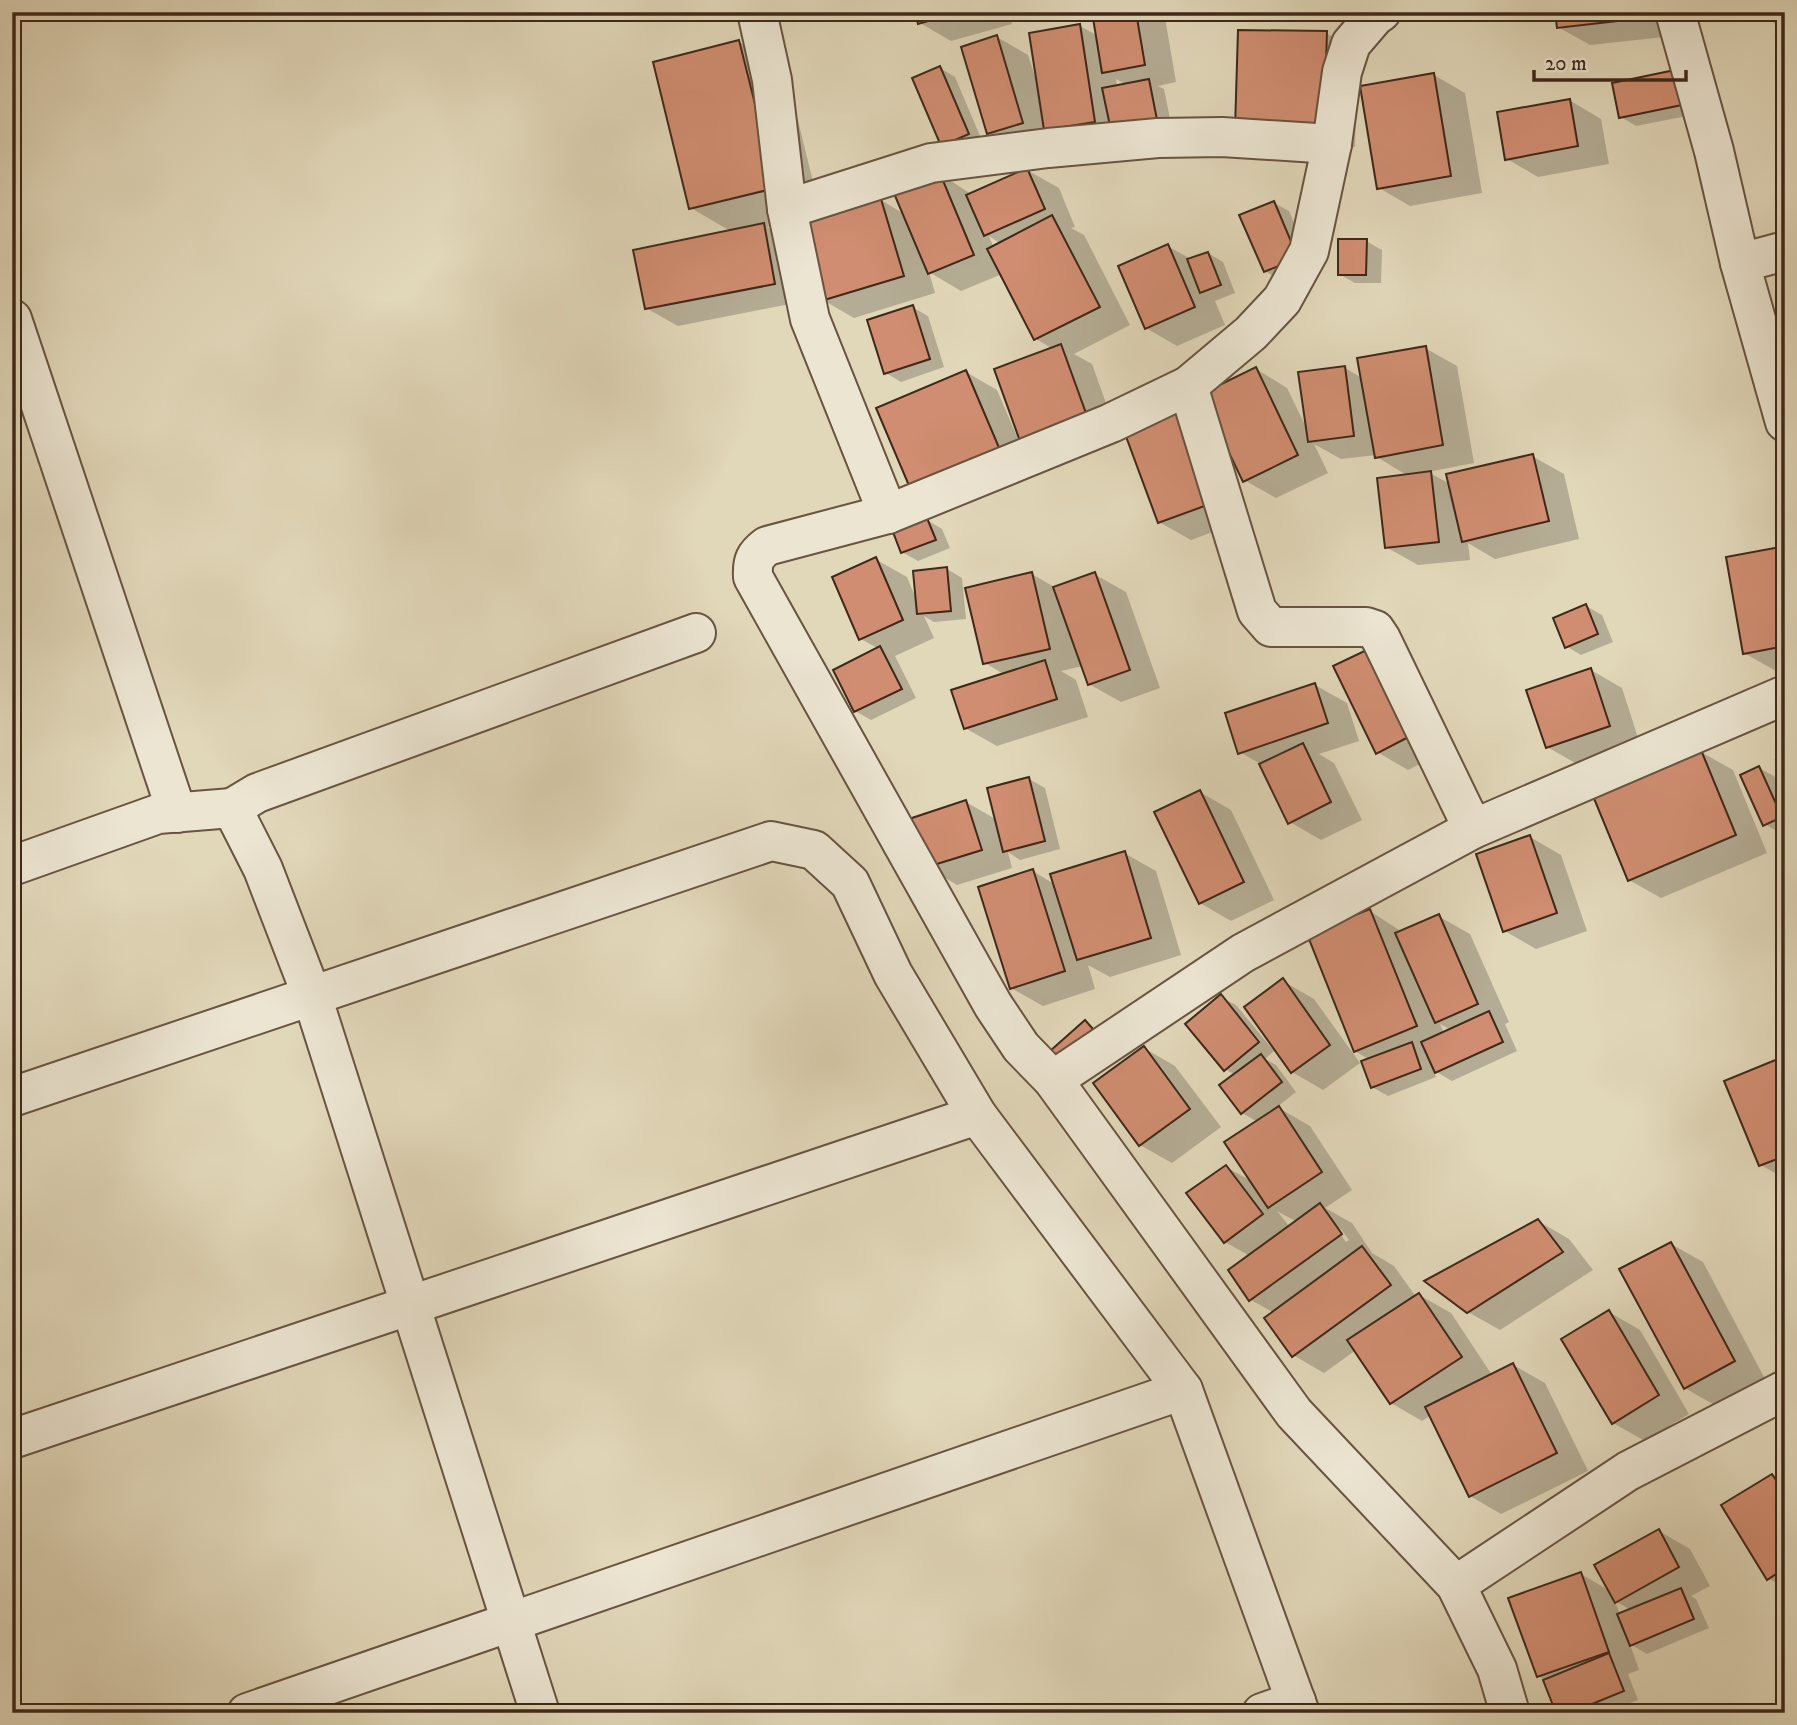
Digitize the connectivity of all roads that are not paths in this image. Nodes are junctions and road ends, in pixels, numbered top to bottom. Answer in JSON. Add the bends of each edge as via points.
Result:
{"nodes":[{"id":1,"x":757,"y":12,"type":"edge"},
{"id":2,"x":1381,"y":12,"type":"edge"},
{"id":3,"x":1675,"y":12,"type":"edge"},
{"id":4,"x":1332,"y":144,"type":"junction"},
{"id":5,"x":787,"y":209,"type":"junction"},
{"id":6,"x":1785,"y":251,"type":"edge"},
{"id":7,"x":1740,"y":263,"type":"junction"},
{"id":8,"x":12,"y":319,"type":"edge"},
{"id":9,"x":1188,"y":386,"type":"junction"},
{"id":10,"x":1785,"y":422,"type":"edge"},
{"id":11,"x":888,"y":514,"type":"junction"},
{"id":12,"x":696,"y":633,"type":"dead end"},
{"id":13,"x":1785,"y":695,"type":"edge"},
{"id":14,"x":232,"y":808,"type":"junction"},
{"id":15,"x":177,"y":813,"type":"junction"},
{"id":16,"x":1473,"y":829,"type":"junction"},
{"id":17,"x":12,"y":866,"type":"edge"},
{"id":18,"x":312,"y":996,"type":"junction"},
{"id":19,"x":1052,"y":1080,"type":"junction"},
{"id":20,"x":12,"y":1097,"type":"edge"},
{"id":21,"x":976,"y":1115,"type":"junction"},
{"id":22,"x":410,"y":1306,"type":"junction"},
{"id":23,"x":1183,"y":1390,"type":"junction"},
{"id":24,"x":1785,"y":1390,"type":"edge"},
{"id":25,"x":12,"y":1439,"type":"edge"},
{"id":26,"x":1456,"y":1586,"type":"junction"},
{"id":27,"x":511,"y":1622,"type":"junction"},
{"id":28,"x":1286,"y":1709,"type":"edge"},
{"id":29,"x":247,"y":1713,"type":"edge"},
{"id":30,"x":540,"y":1713,"type":"edge"},
{"id":31,"x":1510,"y":1713,"type":"edge"}],
"edges":[{"from":1,"to":5,"type":"street","via":[[772,80]]},
{"from":2,"to":4,"type":"street","via":[[1351,44],[1342,72]]},
{"from":3,"to":7,"type":"street"},
{"from":4,"to":5,"type":"street","via":[[1209,137],[1048,148],[931,163]]},
{"from":4,"to":9,"type":"street","via":[[1309,251],[1282,300]]},
{"from":5,"to":11,"type":"street","via":[[810,319]]},
{"from":6,"to":7,"type":"street"},
{"from":7,"to":10,"type":"street"},
{"from":8,"to":15,"type":"street"},
{"from":9,"to":11,"type":"street","via":[[1111,424]]},
{"from":9,"to":16,"type":"street","via":[[1257,611],[1271,627],[1375,630]]},
{"from":11,"to":19,"type":"street","via":[[767,546],[756,554],[752,577],[993,1005],[1021,1047]]},
{"from":12,"to":14,"type":"street","via":[[257,793]]},
{"from":13,"to":16,"type":"street"},
{"from":14,"to":15,"type":"street"},
{"from":14,"to":18,"type":"street","via":[[263,869]]},
{"from":15,"to":17,"type":"street","via":[[158,814]]},
{"from":16,"to":19,"type":"street","via":[[1243,953]]},
{"from":18,"to":20,"type":"street"},
{"from":18,"to":21,"type":"street","via":[[771,841],[814,850],[850,883],[893,974]]},
{"from":18,"to":22,"type":"street"},
{"from":19,"to":26,"type":"street","via":[[1294,1413]]},
{"from":21,"to":22,"type":"street"},
{"from":21,"to":23,"type":"street"},
{"from":22,"to":25,"type":"street"},
{"from":22,"to":27,"type":"street"},
{"from":23,"to":27,"type":"street"},
{"from":23,"to":28,"type":"street"},
{"from":24,"to":26,"type":"street","via":[[1628,1471]]},
{"from":26,"to":31,"type":"street","via":[[1497,1669]]},
{"from":27,"to":29,"type":"street"},
{"from":27,"to":30,"type":"street"}]}
